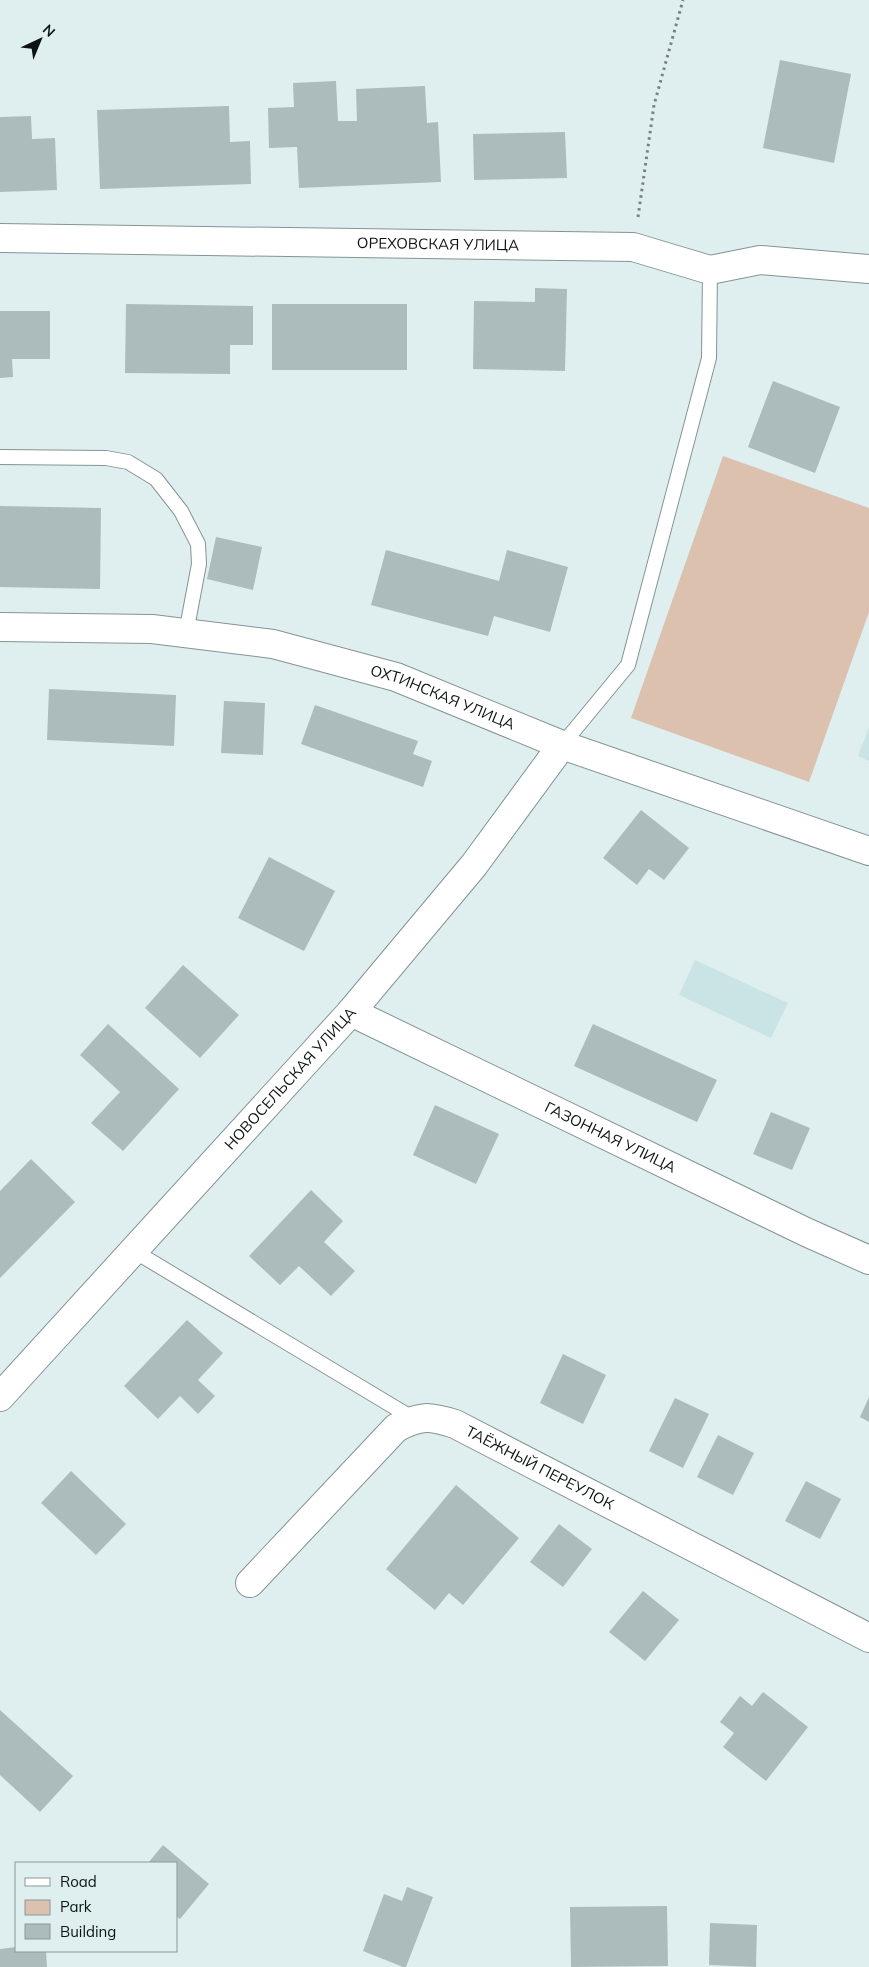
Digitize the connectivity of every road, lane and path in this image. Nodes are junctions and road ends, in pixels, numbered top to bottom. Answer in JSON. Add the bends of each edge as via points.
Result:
{"nodes":[{"id":1,"x":683,"y":0,"type":"edge"},
{"id":2,"x":0,"y":238,"type":"edge"},
{"id":3,"x":633,"y":246,"type":"junction"},
{"id":4,"x":869,"y":269,"type":"edge"},
{"id":5,"x":710,"y":270,"type":"junction"},
{"id":6,"x":0,"y":457,"type":"edge"},
{"id":7,"x":0,"y":627,"type":"edge"},
{"id":8,"x":186,"y":633,"type":"junction"},
{"id":9,"x":562,"y":745,"type":"junction"},
{"id":10,"x":869,"y":851,"type":"edge"},
{"id":11,"x":351,"y":1012,"type":"junction"},
{"id":12,"x":134,"y":1251,"type":"junction"},
{"id":13,"x":869,"y":1260,"type":"edge"},
{"id":14,"x":0,"y":1397,"type":"edge"},
{"id":15,"x":414,"y":1419,"type":"junction"},
{"id":16,"x":250,"y":1583,"type":"dead end"},
{"id":17,"x":869,"y":1638,"type":"edge"}],
"edges":[{"from":1,"to":3,"type":"path","via":[[654,105]]},
{"from":2,"to":3,"type":"street","name":"ОРЕХОВСКАЯ УЛИЦА"},
{"from":3,"to":5,"type":"street","name":"ОРЕХОВСКАЯ УЛИЦА"},
{"from":4,"to":5,"type":"street","name":"ОРЕХОВСКАЯ УЛИЦА","via":[[760,260]]},
{"from":5,"to":9,"type":"lane","via":[[709,358],[628,665]]},
{"from":6,"to":8,"type":"lane","via":[[106,458],[128,462],[156,479],[181,511],[198,544],[199,564]]},
{"from":7,"to":8,"type":"street","name":"ОХТИНСКАЯ УЛИЦА","via":[[152,629]]},
{"from":8,"to":9,"type":"street","name":"ОХТИНСКАЯ УЛИЦА","via":[[273,644],[396,677]]},
{"from":9,"to":10,"type":"street","name":"ОХТИНСКАЯ УЛИЦА"},
{"from":9,"to":11,"type":"street","name":"НОВОСЕЛЬСКАЯ УЛИЦА","via":[[474,865]]},
{"from":11,"to":12,"type":"street","name":"НОВОСЕЛЬСКАЯ УЛИЦА"},
{"from":11,"to":13,"type":"street","name":"ГАЗОННАЯ УЛИЦА"},
{"from":12,"to":14,"type":"street","name":"НОВОСЕЛЬСКАЯ УЛИЦА"},
{"from":12,"to":15,"type":"lane"},
{"from":15,"to":16,"type":"street","via":[[396,1428]]},
{"from":15,"to":17,"type":"street","name":"ТАЁЖНЫЙ ПЕРЕУЛОК","via":[[434,1418],[455,1424]]}]}
